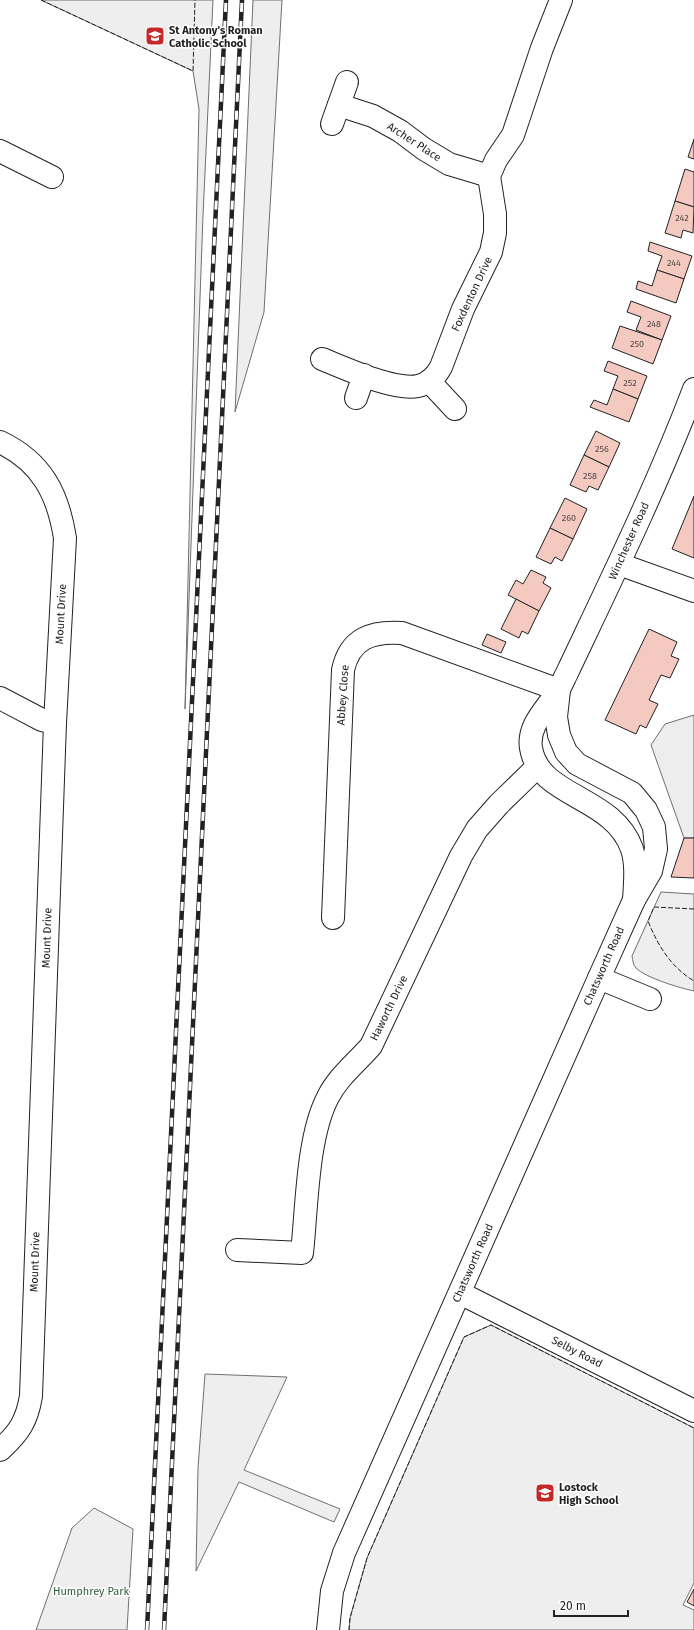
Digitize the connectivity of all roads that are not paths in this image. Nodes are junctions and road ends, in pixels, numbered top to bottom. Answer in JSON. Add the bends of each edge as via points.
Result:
{"nodes":[{"id":1,"x":561,"y":0,"type":"edge"},
{"id":2,"x":347,"y":82,"type":"dead end"},
{"id":3,"x":0,"y":151,"type":"edge"},
{"id":4,"x":489,"y":176,"type":"junction"},
{"id":5,"x":52,"y":177,"type":"dead end"},
{"id":6,"x":322,"y":359,"type":"dead end"},
{"id":7,"x":364,"y":375,"type":"junction"},
{"id":8,"x":429,"y":381,"type":"junction"},
{"id":9,"x":694,"y":389,"type":"edge"},
{"id":10,"x":356,"y":398,"type":"dead end"},
{"id":11,"x":455,"y":409,"type":"dead end"},
{"id":12,"x":0,"y":442,"type":"edge"},
{"id":13,"x":619,"y":564,"type":"junction"},
{"id":14,"x":694,"y":591,"type":"edge"},
{"id":15,"x":559,"y":690,"type":"junction"},
{"id":16,"x":0,"y":698,"type":"edge"},
{"id":17,"x":55,"y":723,"type":"junction"},
{"id":18,"x":538,"y":767,"type":"junction"},
{"id":19,"x":634,"y":900,"type":"junction"},
{"id":20,"x":333,"y":918,"type":"dead end"},
{"id":21,"x":599,"y":978,"type":"junction"},
{"id":22,"x":650,"y":999,"type":"dead end"},
{"id":23,"x":237,"y":1250,"type":"dead end"},
{"id":24,"x":460,"y":1292,"type":"junction"},
{"id":25,"x":693,"y":1408,"type":"edge"},
{"id":26,"x":0,"y":1450,"type":"edge"},
{"id":27,"x":328,"y":1630,"type":"edge"}],
"edges":[{"from":1,"to":4,"type":"street","via":[[513,135],[496,160]]},
{"from":2,"to":4,"type":"street","name":"Archer Place","via":[[336,115],[373,116],[449,164]]},
{"from":3,"to":5,"type":"street"},
{"from":4,"to":8,"type":"street","name":"Foxdenton Drive","via":[[495,214],[491,252],[463,309],[441,367]]},
{"from":6,"to":7,"type":"street"},
{"from":7,"to":8,"type":"street","via":[[385,383],[404,386],[417,386]]},
{"from":7,"to":10,"type":"street"},
{"from":8,"to":11,"type":"street"},
{"from":9,"to":13,"type":"street","name":"Winchester Road"},
{"from":12,"to":17,"type":"street","name":"Mount Drive","via":[[13,448],[38,471],[56,498],[62,516],[65,538]]},
{"from":13,"to":14,"type":"street"},
{"from":13,"to":15,"type":"street","name":"Winchester Road"},
{"from":15,"to":18,"type":"street","name":"Chatsworth Road","via":[[541,713],[533,729],[531,747]]},
{"from":15,"to":19,"type":"street","name":"Chatsworth Road","via":[[556,717],[559,736],[566,752],[577,764],[632,793],[646,810],[654,827],[656,849],[651,871]]},
{"from":15,"to":20,"type":"street","name":"Abbey Close","via":[[402,633],[376,633],[352,646],[343,670]]},
{"from":16,"to":17,"type":"street","via":[[42,720]]},
{"from":17,"to":26,"type":"street","name":"Mount Drive","via":[[31,1396],[28,1414],[21,1428]]},
{"from":18,"to":19,"type":"street","name":"Chatsworth Road","via":[[551,781],[612,818],[624,832],[633,856],[636,874]]},
{"from":18,"to":23,"type":"street","name":"Haworth Drive","via":[[499,804],[460,856],[371,1046],[356,1064],[342,1075],[328,1097],[319,1117],[313,1143],[302,1253]]},
{"from":19,"to":21,"type":"street","name":"Chatsworth Road"},
{"from":21,"to":22,"type":"street"},
{"from":21,"to":24,"type":"street","name":"Chatsworth Road"},
{"from":24,"to":25,"type":"street","name":"Selby Road"},
{"from":24,"to":27,"type":"street","name":"Chatsworth Road","via":[[344,1553],[332,1591]]}]}
